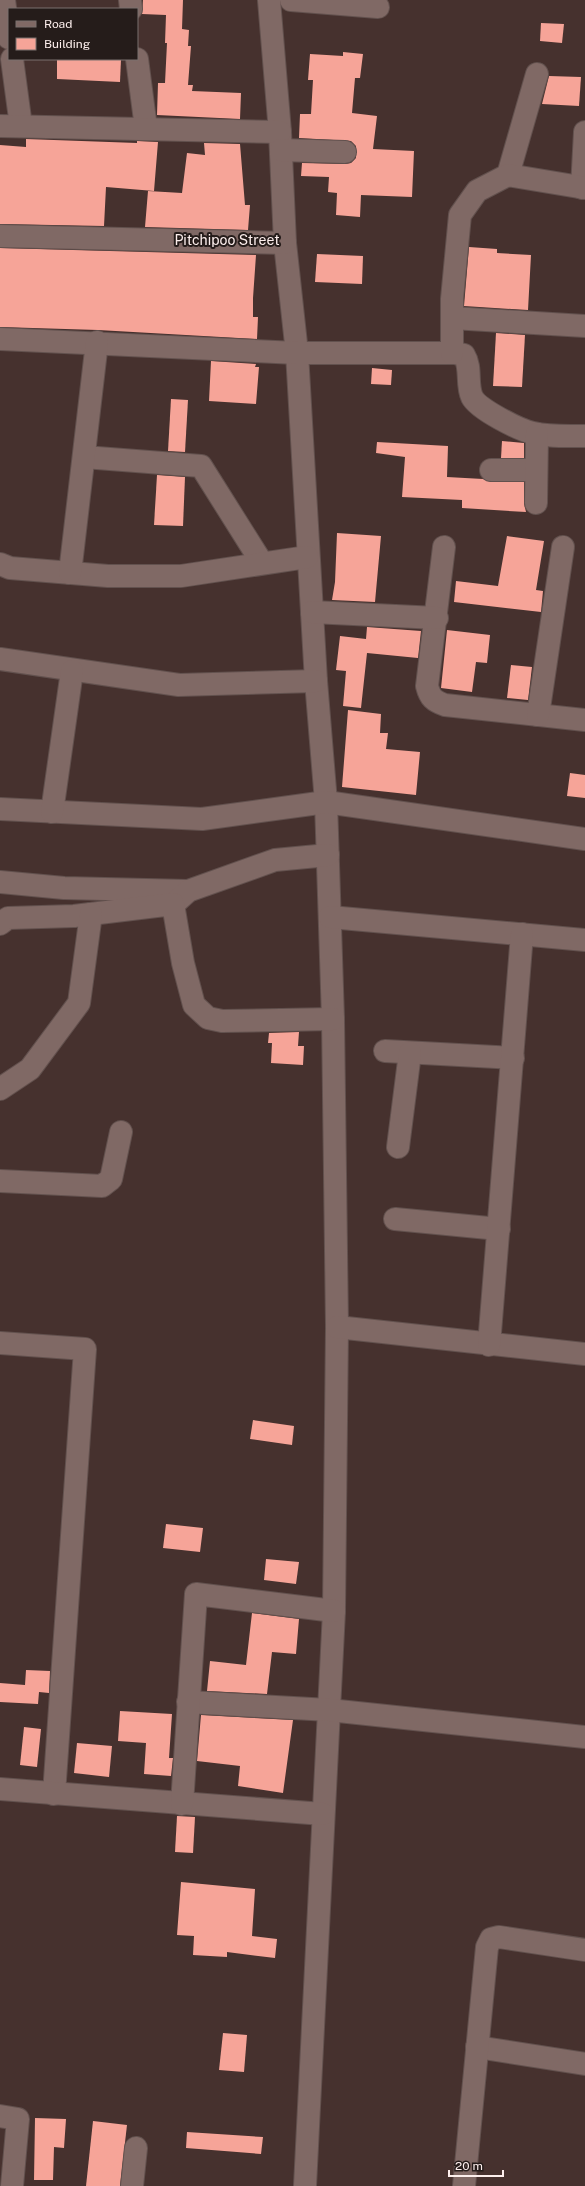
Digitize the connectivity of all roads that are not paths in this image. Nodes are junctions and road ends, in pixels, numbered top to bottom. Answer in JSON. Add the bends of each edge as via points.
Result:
{"nodes":[{"id":1,"x":4,"y":0,"type":"edge"},
{"id":2,"x":269,"y":0,"type":"edge"},
{"id":3,"x":291,"y":0,"type":"edge"},
{"id":4,"x":0,"y":1,"type":"edge"},
{"id":5,"x":378,"y":7,"type":"dead end"},
{"id":6,"x":8,"y":30,"type":"edge"},
{"id":7,"x":12,"y":60,"type":"edge"},
{"id":8,"x":137,"y":60,"type":"edge"},
{"id":9,"x":537,"y":74,"type":"dead end"},
{"id":10,"x":10,"y":126,"type":"edge"},
{"id":11,"x":146,"y":128,"type":"junction"},
{"id":12,"x":585,"y":132,"type":"edge"},
{"id":13,"x":280,"y":141,"type":"junction"},
{"id":14,"x":345,"y":152,"type":"dead end"},
{"id":15,"x":508,"y":175,"type":"junction"},
{"id":16,"x":584,"y":188,"type":"edge"},
{"id":17,"x":0,"y":236,"type":"edge"},
{"id":18,"x":286,"y":243,"type":"junction"},
{"id":19,"x":452,"y":318,"type":"junction"},
{"id":20,"x":585,"y":326,"type":"edge"},
{"id":21,"x":0,"y":339,"type":"edge"},
{"id":22,"x":97,"y":342,"type":"junction"},
{"id":23,"x":297,"y":353,"type":"junction"},
{"id":24,"x":452,"y":353,"type":"junction"},
{"id":25,"x":537,"y":434,"type":"junction"},
{"id":26,"x":585,"y":436,"type":"edge"},
{"id":27,"x":84,"y":457,"type":"junction"},
{"id":28,"x":491,"y":470,"type":"dead end"},
{"id":29,"x":536,"y":470,"type":"junction"},
{"id":30,"x":536,"y":503,"type":"dead end"},
{"id":31,"x":444,"y":547,"type":"dead end"},
{"id":32,"x":563,"y":548,"type":"dead end"},
{"id":33,"x":307,"y":557,"type":"junction"},
{"id":34,"x":0,"y":564,"type":"edge"},
{"id":35,"x":262,"y":564,"type":"junction"},
{"id":36,"x":70,"y":573,"type":"junction"},
{"id":37,"x":312,"y":612,"type":"junction"},
{"id":38,"x":436,"y":618,"type":"junction"},
{"id":39,"x":0,"y":659,"type":"edge"},
{"id":40,"x":72,"y":671,"type":"junction"},
{"id":41,"x":316,"y":681,"type":"junction"},
{"id":42,"x":538,"y":715,"type":"junction"},
{"id":43,"x":585,"y":720,"type":"edge"},
{"id":44,"x":326,"y":802,"type":"junction"},
{"id":45,"x":0,"y":809,"type":"edge"},
{"id":46,"x":52,"y":812,"type":"junction"},
{"id":47,"x":585,"y":839,"type":"edge"},
{"id":48,"x":328,"y":855,"type":"junction"},
{"id":49,"x":0,"y":882,"type":"edge"},
{"id":50,"x":180,"y":898,"type":"junction"},
{"id":51,"x":91,"y":914,"type":"junction"},
{"id":52,"x":330,"y":917,"type":"junction"},
{"id":53,"x":0,"y":924,"type":"edge"},
{"id":54,"x":522,"y":934,"type":"junction"},
{"id":55,"x":585,"y":940,"type":"edge"},
{"id":56,"x":333,"y":1019,"type":"junction"},
{"id":57,"x":385,"y":1052,"type":"dead end"},
{"id":58,"x":410,"y":1053,"type":"junction"},
{"id":59,"x":512,"y":1058,"type":"junction"},
{"id":60,"x":0,"y":1090,"type":"edge"},
{"id":61,"x":121,"y":1132,"type":"dead end"},
{"id":62,"x":398,"y":1147,"type":"dead end"},
{"id":63,"x":0,"y":1181,"type":"edge"},
{"id":64,"x":395,"y":1219,"type":"dead end"},
{"id":65,"x":498,"y":1229,"type":"junction"},
{"id":66,"x":337,"y":1327,"type":"junction"},
{"id":67,"x":0,"y":1343,"type":"edge"},
{"id":68,"x":489,"y":1345,"type":"junction"},
{"id":69,"x":585,"y":1354,"type":"edge"},
{"id":70,"x":334,"y":1611,"type":"junction"},
{"id":71,"x":188,"y":1702,"type":"junction"},
{"id":72,"x":328,"y":1710,"type":"junction"},
{"id":73,"x":585,"y":1737,"type":"edge"},
{"id":74,"x":0,"y":1789,"type":"edge"},
{"id":75,"x":54,"y":1794,"type":"junction"},
{"id":76,"x":182,"y":1804,"type":"junction"},
{"id":77,"x":323,"y":1814,"type":"junction"},
{"id":78,"x":585,"y":1950,"type":"edge"},
{"id":79,"x":478,"y":2047,"type":"junction"},
{"id":80,"x":585,"y":2064,"type":"edge"},
{"id":81,"x":0,"y":2116,"type":"edge"},
{"id":82,"x":136,"y":2148,"type":"dead end"},
{"id":83,"x":12,"y":2186,"type":"edge"},
{"id":84,"x":132,"y":2186,"type":"edge"},
{"id":85,"x":305,"y":2186,"type":"edge"},
{"id":86,"x":464,"y":2186,"type":"edge"}],
"edges":[{"from":1,"to":4,"type":"street"},
{"from":1,"to":6,"type":"street"},
{"from":2,"to":13,"type":"street","name":"Pitchipoo Street"},
{"from":3,"to":5,"type":"street"},
{"from":7,"to":10,"type":"street"},
{"from":8,"to":11,"type":"street"},
{"from":9,"to":15,"type":"street"},
{"from":10,"to":11,"type":"street"},
{"from":11,"to":13,"type":"street"},
{"from":12,"to":16,"type":"street"},
{"from":13,"to":14,"type":"street"},
{"from":13,"to":18,"type":"street","name":"Pitchipoo Street"},
{"from":15,"to":16,"type":"street"},
{"from":15,"to":19,"type":"street","via":[[477,191],[460,215]]},
{"from":17,"to":18,"type":"street","name":"Pitchipoo Street"},
{"from":18,"to":23,"type":"street"},
{"from":19,"to":20,"type":"street"},
{"from":19,"to":24,"type":"street"},
{"from":21,"to":22,"type":"street"},
{"from":22,"to":23,"type":"street"},
{"from":22,"to":27,"type":"street"},
{"from":23,"to":24,"type":"street"},
{"from":23,"to":33,"type":"street"},
{"from":24,"to":25,"type":"street","via":[[464,355],[468,362],[472,396],[477,404]]},
{"from":25,"to":26,"type":"street"},
{"from":25,"to":29,"type":"street"},
{"from":27,"to":35,"type":"street","via":[[201,466]]},
{"from":27,"to":36,"type":"street"},
{"from":28,"to":29,"type":"street"},
{"from":29,"to":30,"type":"street"},
{"from":31,"to":38,"type":"street"},
{"from":32,"to":42,"type":"street"},
{"from":33,"to":35,"type":"street"},
{"from":33,"to":37,"type":"street"},
{"from":34,"to":36,"type":"street","via":[[10,568]]},
{"from":35,"to":36,"type":"street","via":[[181,576]]},
{"from":37,"to":38,"type":"street"},
{"from":37,"to":41,"type":"street"},
{"from":38,"to":42,"type":"street","via":[[427,686],[435,702]]},
{"from":39,"to":40,"type":"street"},
{"from":40,"to":41,"type":"street","via":[[179,686]]},
{"from":40,"to":46,"type":"street"},
{"from":41,"to":44,"type":"street"},
{"from":42,"to":43,"type":"street"},
{"from":44,"to":46,"type":"street","via":[[202,819]]},
{"from":44,"to":47,"type":"street"},
{"from":44,"to":48,"type":"street"},
{"from":45,"to":46,"type":"street"},
{"from":48,"to":50,"type":"street","via":[[275,860]]},
{"from":48,"to":52,"type":"street"},
{"from":49,"to":50,"type":"street"},
{"from":50,"to":51,"type":"street"},
{"from":50,"to":56,"type":"street","via":[[183,963],[194,1004],[208,1018],[222,1021]]},
{"from":51,"to":53,"type":"street","via":[[8,918]]},
{"from":51,"to":60,"type":"street","via":[[79,1003],[30,1069]]},
{"from":52,"to":54,"type":"street"},
{"from":52,"to":56,"type":"street"},
{"from":54,"to":55,"type":"street"},
{"from":54,"to":59,"type":"street"},
{"from":56,"to":66,"type":"street"},
{"from":57,"to":58,"type":"street"},
{"from":58,"to":59,"type":"street"},
{"from":58,"to":62,"type":"street"},
{"from":59,"to":65,"type":"street"},
{"from":61,"to":63,"type":"street","via":[[111,1179],[102,1186]]},
{"from":64,"to":65,"type":"street"},
{"from":65,"to":68,"type":"street"},
{"from":66,"to":68,"type":"street"},
{"from":66,"to":70,"type":"street"},
{"from":67,"to":75,"type":"street","via":[[85,1349]]},
{"from":68,"to":69,"type":"street"},
{"from":70,"to":71,"type":"street","via":[[196,1594]]},
{"from":70,"to":72,"type":"street"},
{"from":71,"to":72,"type":"street"},
{"from":71,"to":76,"type":"street"},
{"from":72,"to":73,"type":"street"},
{"from":72,"to":77,"type":"street"},
{"from":74,"to":75,"type":"street"},
{"from":75,"to":76,"type":"street"},
{"from":76,"to":77,"type":"street"},
{"from":77,"to":85,"type":"street"},
{"from":78,"to":79,"type":"street","via":[[499,1937],[491,1939],[487,1947]]},
{"from":79,"to":80,"type":"street"},
{"from":79,"to":86,"type":"street"},
{"from":81,"to":83,"type":"street","via":[[18,2119]]},
{"from":82,"to":84,"type":"street"}]}
